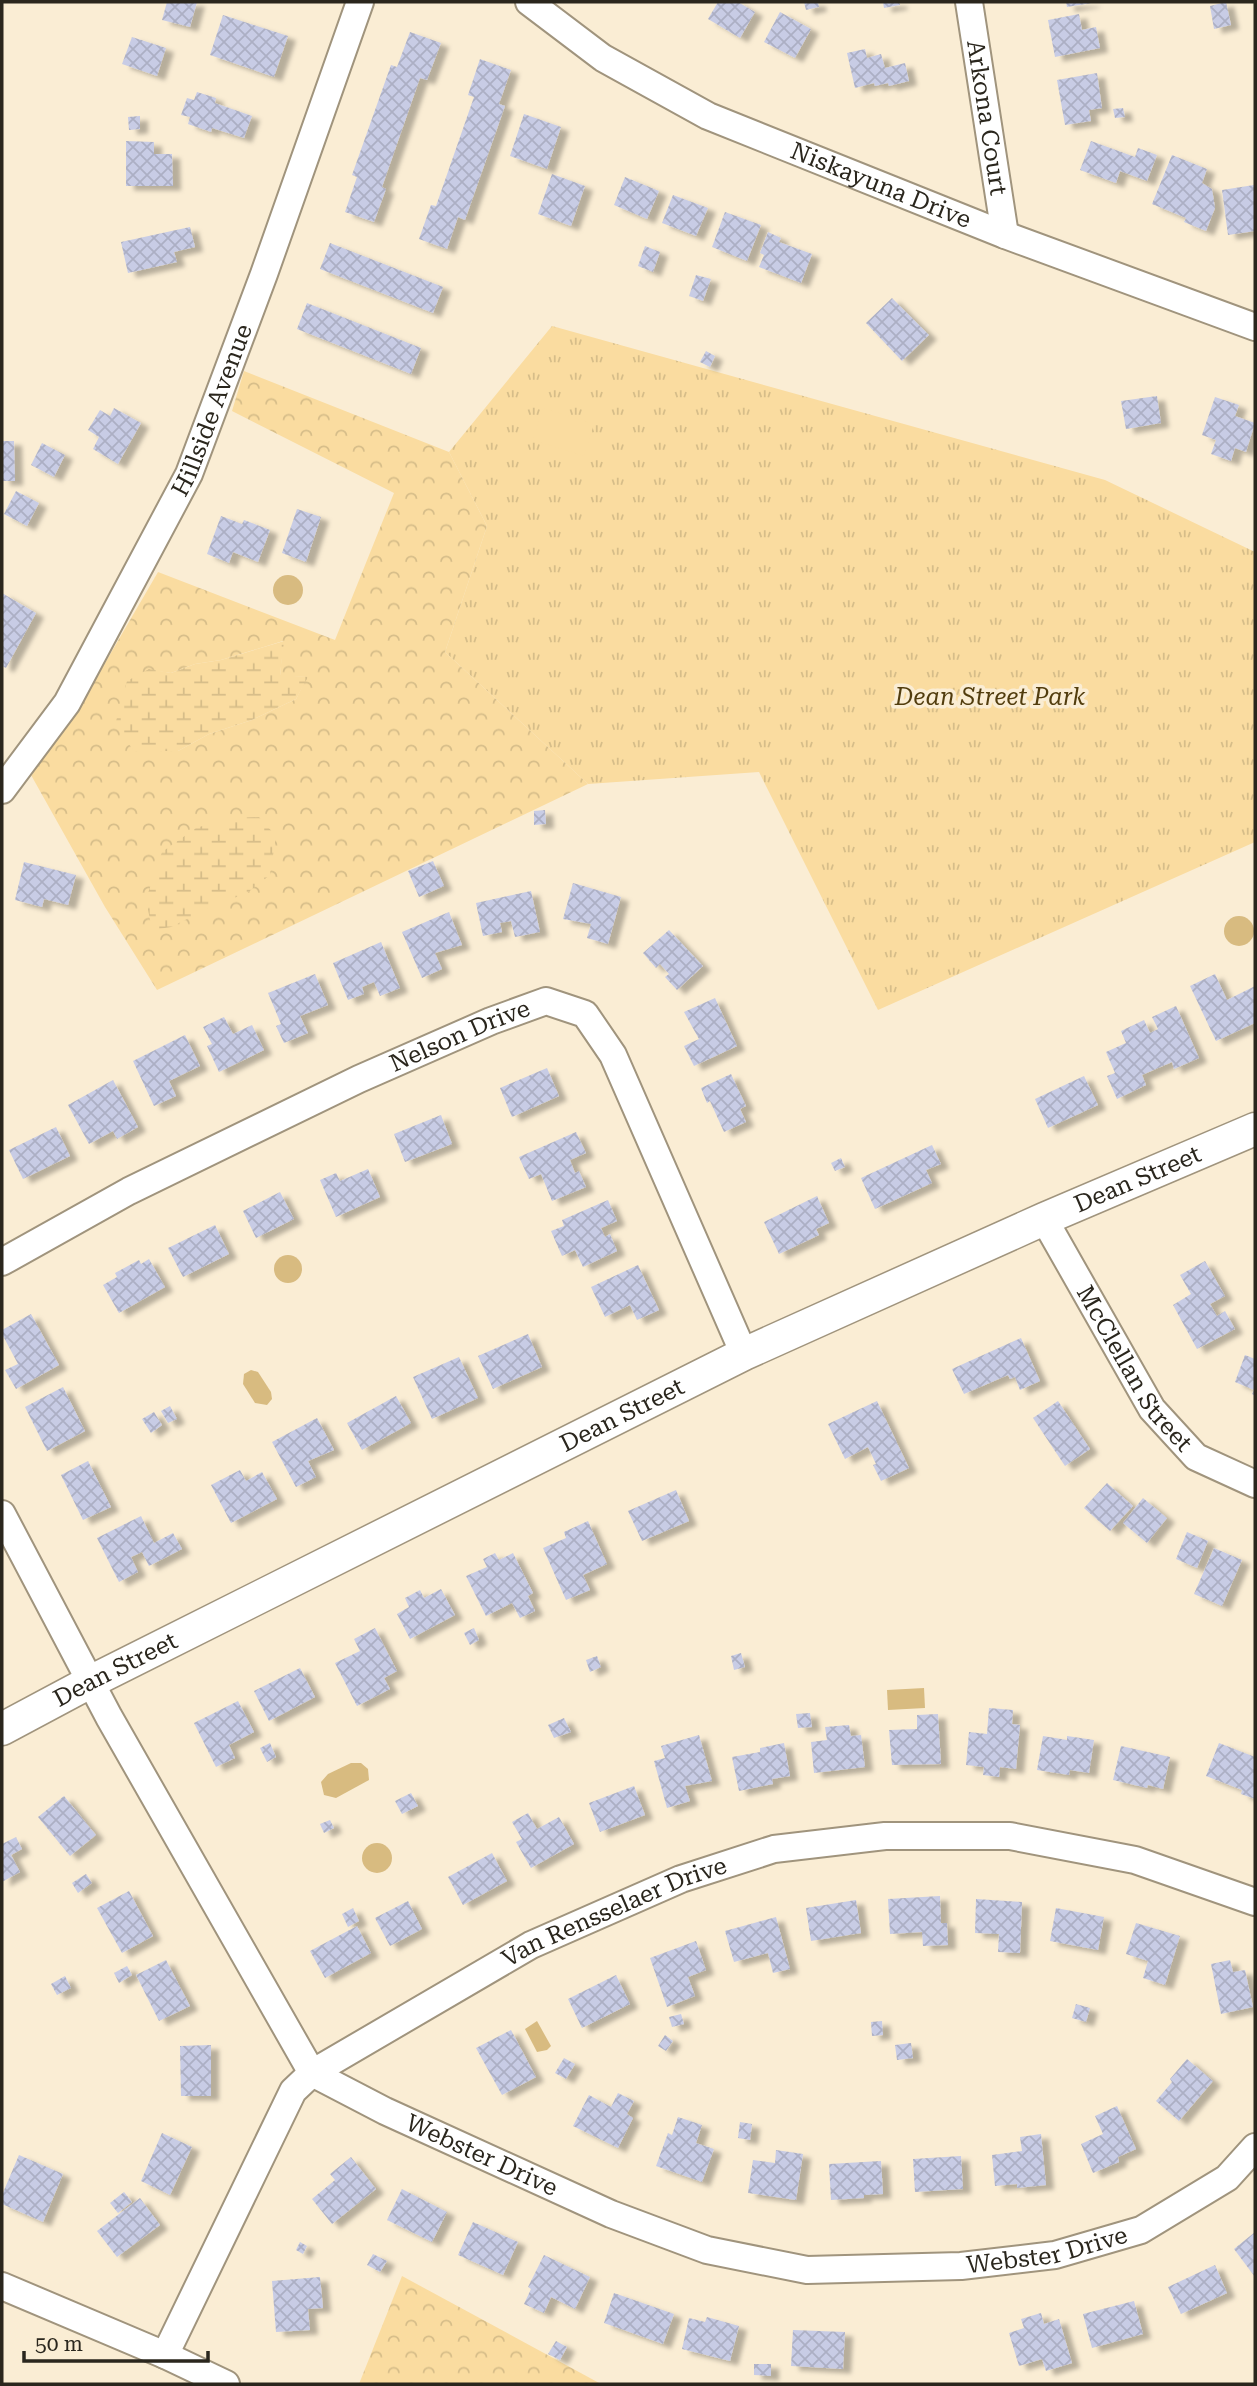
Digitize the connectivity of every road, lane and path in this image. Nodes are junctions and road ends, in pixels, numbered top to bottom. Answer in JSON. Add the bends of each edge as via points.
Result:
{"nodes":[{"id":1,"x":360,"y":2,"type":"edge"},
{"id":2,"x":529,"y":2,"type":"edge"},
{"id":3,"x":969,"y":2,"type":"edge"},
{"id":4,"x":1005,"y":235,"type":"junction"},
{"id":5,"x":1255,"y":327,"type":"edge"},
{"id":6,"x":2,"y":790,"type":"edge"},
{"id":7,"x":1255,"y":1129,"type":"edge"},
{"id":8,"x":1044,"y":1219,"type":"junction"},
{"id":9,"x":2,"y":1262,"type":"edge"},
{"id":10,"x":744,"y":1353,"type":"junction"},
{"id":11,"x":1255,"y":1485,"type":"edge"},
{"id":12,"x":2,"y":1514,"type":"edge"},
{"id":13,"x":90,"y":1682,"type":"junction"},
{"id":14,"x":2,"y":1729,"type":"edge"},
{"id":15,"x":1255,"y":1902,"type":"edge"},
{"id":16,"x":312,"y":2073,"type":"junction"},
{"id":17,"x":1255,"y":2147,"type":"edge"},
{"id":18,"x":2,"y":2286,"type":"edge"},
{"id":19,"x":164,"y":2355,"type":"junction"},
{"id":20,"x":226,"y":2384,"type":"edge"}],
"edges":[{"from":1,"to":6,"type":"street","name":"Hillside Avenue","via":[[189,474],[66,703]]},
{"from":2,"to":4,"type":"street","name":"Niskayuna Drive","via":[[603,58],[708,116]]},
{"from":3,"to":4,"type":"street","name":"Arkona Court"},
{"from":4,"to":5,"type":"street","name":"Niskayuna Drive"},
{"from":7,"to":8,"type":"street","name":"Dean Street"},
{"from":8,"to":10,"type":"street","name":"Dean Street"},
{"from":8,"to":11,"type":"street","name":"McClellan Street","via":[[1152,1409],[1196,1457]]},
{"from":9,"to":10,"type":"street","name":"Nelson Drive","via":[[129,1191],[359,1079],[546,1001],[585,1014],[612,1055]]},
{"from":10,"to":13,"type":"street","name":"Dean Street"},
{"from":12,"to":13,"type":"street"},
{"from":13,"to":14,"type":"street","name":"Dean Street"},
{"from":13,"to":16,"type":"street"},
{"from":15,"to":16,"type":"street","name":"Van Rensselaer Drive","via":[[1135,1860],[1010,1836],[886,1836],[774,1849],[681,1879],[531,1945]]},
{"from":16,"to":17,"type":"street","name":"Webster Drive","via":[[611,2214],[707,2250],[807,2270],[961,2266],[1055,2255],[1141,2230],[1227,2178]]},
{"from":16,"to":19,"type":"street","name":"Van Rensselaer Drive","via":[[293,2091]]},
{"from":18,"to":19,"type":"street"},
{"from":19,"to":20,"type":"street"}]}
